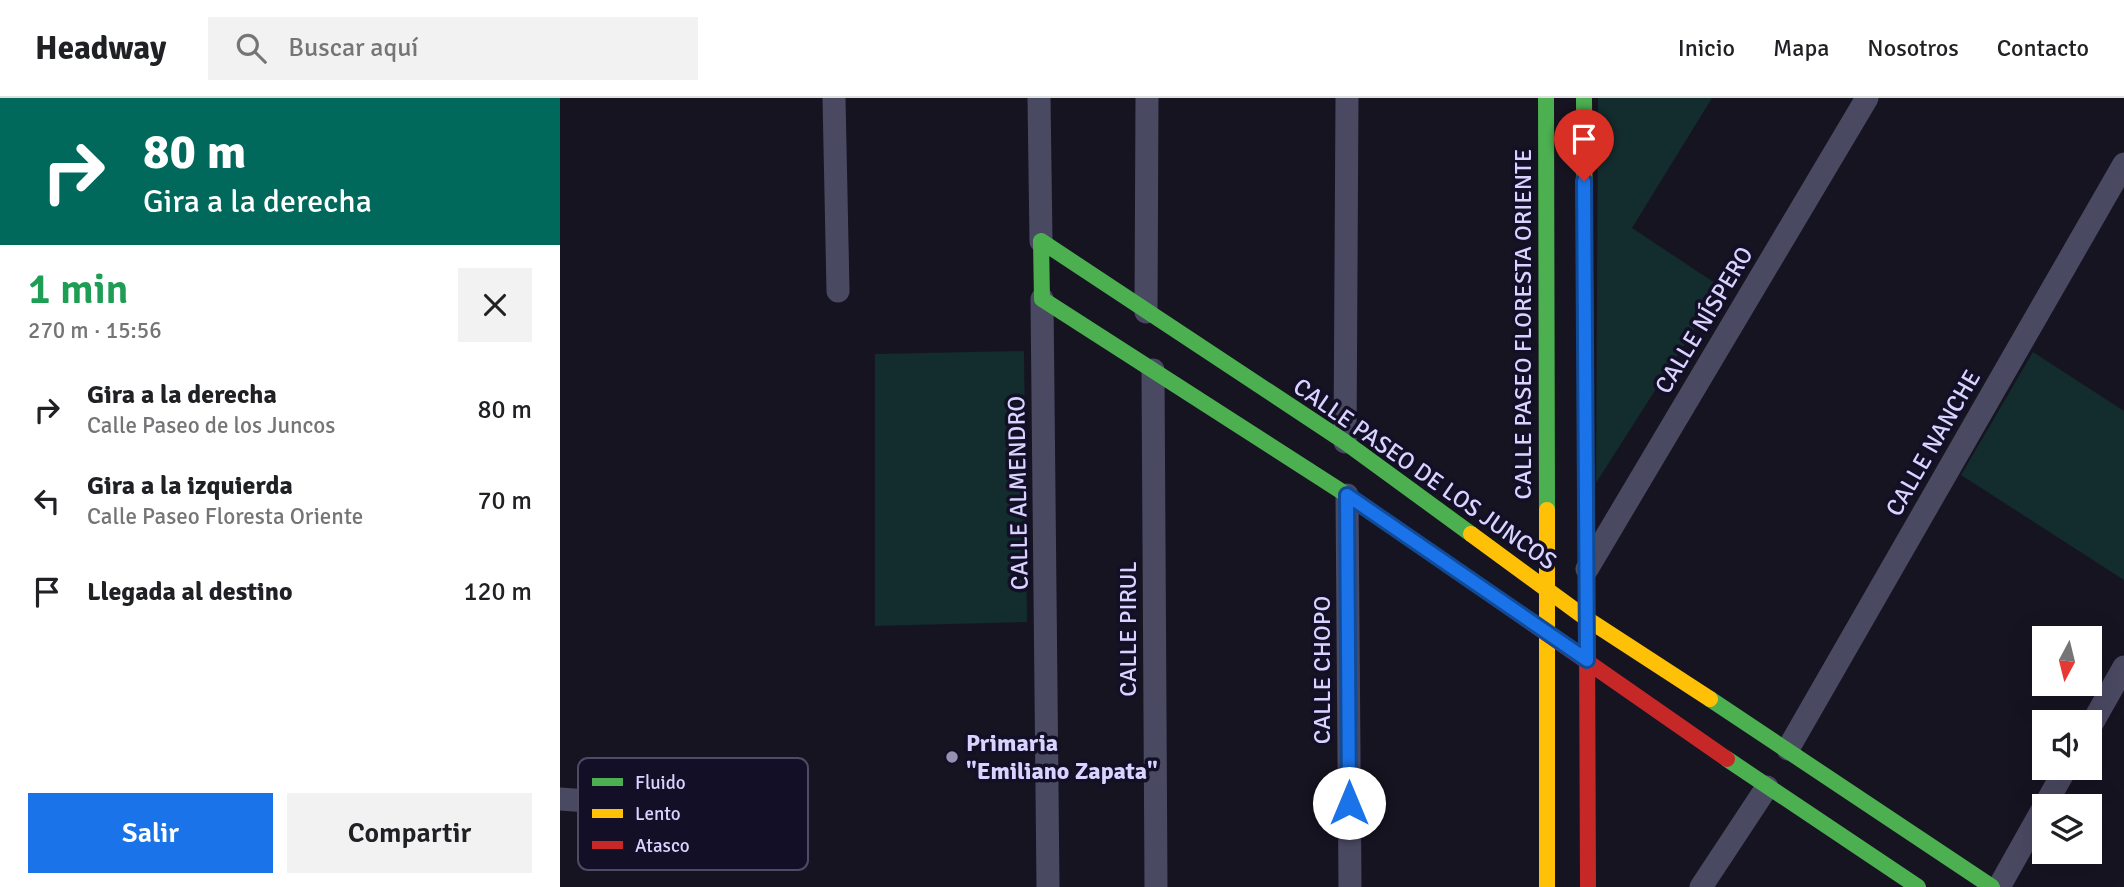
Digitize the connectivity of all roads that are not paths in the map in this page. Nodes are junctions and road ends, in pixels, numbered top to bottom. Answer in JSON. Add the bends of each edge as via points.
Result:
{"nodes":[{"id":1,"x":834,"y":98,"type":"edge"},
{"id":2,"x":1039,"y":98,"type":"edge"},
{"id":3,"x":1147,"y":98,"type":"edge"},
{"id":4,"x":1347,"y":98,"type":"edge"},
{"id":5,"x":1546,"y":98,"type":"edge"},
{"id":6,"x":1584,"y":98,"type":"edge"},
{"id":7,"x":1867,"y":98,"type":"edge"},
{"id":8,"x":2124,"y":164,"type":"edge"},
{"id":9,"x":1041,"y":241,"type":"junction"},
{"id":10,"x":838,"y":291,"type":"dead end"},
{"id":11,"x":1042,"y":299,"type":"junction"},
{"id":12,"x":1146,"y":312,"type":"junction"},
{"id":13,"x":1153,"y":370,"type":"junction"},
{"id":14,"x":1345,"y":442,"type":"junction"},
{"id":15,"x":1347,"y":495,"type":"junction"},
{"id":16,"x":1587,"y":569,"type":"junction"},
{"id":17,"x":1546,"y":587,"type":"junction"},
{"id":18,"x":1587,"y":619,"type":"junction"},
{"id":19,"x":1546,"y":633,"type":"junction"},
{"id":20,"x":1587,"y":660,"type":"junction"},
{"id":21,"x":2124,"y":667,"type":"edge"},
{"id":22,"x":2100,"y":710,"type":"edge"},
{"id":23,"x":1788,"y":749,"type":"junction"},
{"id":24,"x":1767,"y":787,"type":"junction"},
{"id":25,"x":560,"y":799,"type":"edge"},
{"id":26,"x":578,"y":800,"type":"edge"},
{"id":27,"x":2032,"y":828,"type":"edge"},
{"id":28,"x":1048,"y":887,"type":"edge"},
{"id":29,"x":1156,"y":887,"type":"edge"},
{"id":30,"x":1350,"y":887,"type":"edge"},
{"id":31,"x":1547,"y":887,"type":"edge"},
{"id":32,"x":1588,"y":887,"type":"edge"},
{"id":33,"x":1701,"y":887,"type":"edge"},
{"id":34,"x":1918,"y":887,"type":"edge"},
{"id":35,"x":1992,"y":887,"type":"edge"},
{"id":36,"x":1999,"y":887,"type":"edge"}],
"edges":[{"from":1,"to":10,"type":"street"},
{"from":2,"to":9,"type":"street","name":"CALLE ALMENDRO"},
{"from":3,"to":12,"type":"street"},
{"from":4,"to":14,"type":"street"},
{"from":5,"to":17,"type":"street","name":"CALLE PASEO FLORESTA ORIENTE"},
{"from":6,"to":16,"type":"street"},
{"from":7,"to":16,"type":"street","name":"CALLE NÍSPERO"},
{"from":8,"to":23,"type":"street","name":"CALLE NANCHE"},
{"from":9,"to":11,"type":"street","name":"CALLE ALMENDRO"},
{"from":9,"to":12,"type":"street","name":"CALLE PASEO DE LOS JUNCOS"},
{"from":11,"to":13,"type":"street"},
{"from":11,"to":28,"type":"street","name":"CALLE ALMENDRO"},
{"from":12,"to":14,"type":"street","name":"CALLE PASEO DE LOS JUNCOS"},
{"from":13,"to":15,"type":"street"},
{"from":13,"to":29,"type":"street","name":"CALLE PIRUL"},
{"from":14,"to":17,"type":"street","name":"CALLE PASEO DE LOS JUNCOS"},
{"from":15,"to":19,"type":"street"},
{"from":15,"to":30,"type":"street","name":"CALLE CHOPO"},
{"from":16,"to":18,"type":"street"},
{"from":17,"to":18,"type":"street","name":"CALLE PASEO DE LOS JUNCOS"},
{"from":17,"to":19,"type":"street","name":"CALLE PASEO FLORESTA ORIENTE"},
{"from":18,"to":20,"type":"street"},
{"from":18,"to":23,"type":"street","name":"CALLE PASEO DE LOS JUNCOS"},
{"from":19,"to":20,"type":"street"},
{"from":19,"to":31,"type":"street","name":"CALLE PASEO FLORESTA ORIENTE"},
{"from":20,"to":24,"type":"street"},
{"from":20,"to":32,"type":"street"},
{"from":21,"to":22,"type":"street"},
{"from":23,"to":35,"type":"street","name":"CALLE PASEO DE LOS JUNCOS"},
{"from":24,"to":33,"type":"street"},
{"from":24,"to":34,"type":"street"},
{"from":25,"to":26,"type":"street"},
{"from":27,"to":36,"type":"street"}]}
